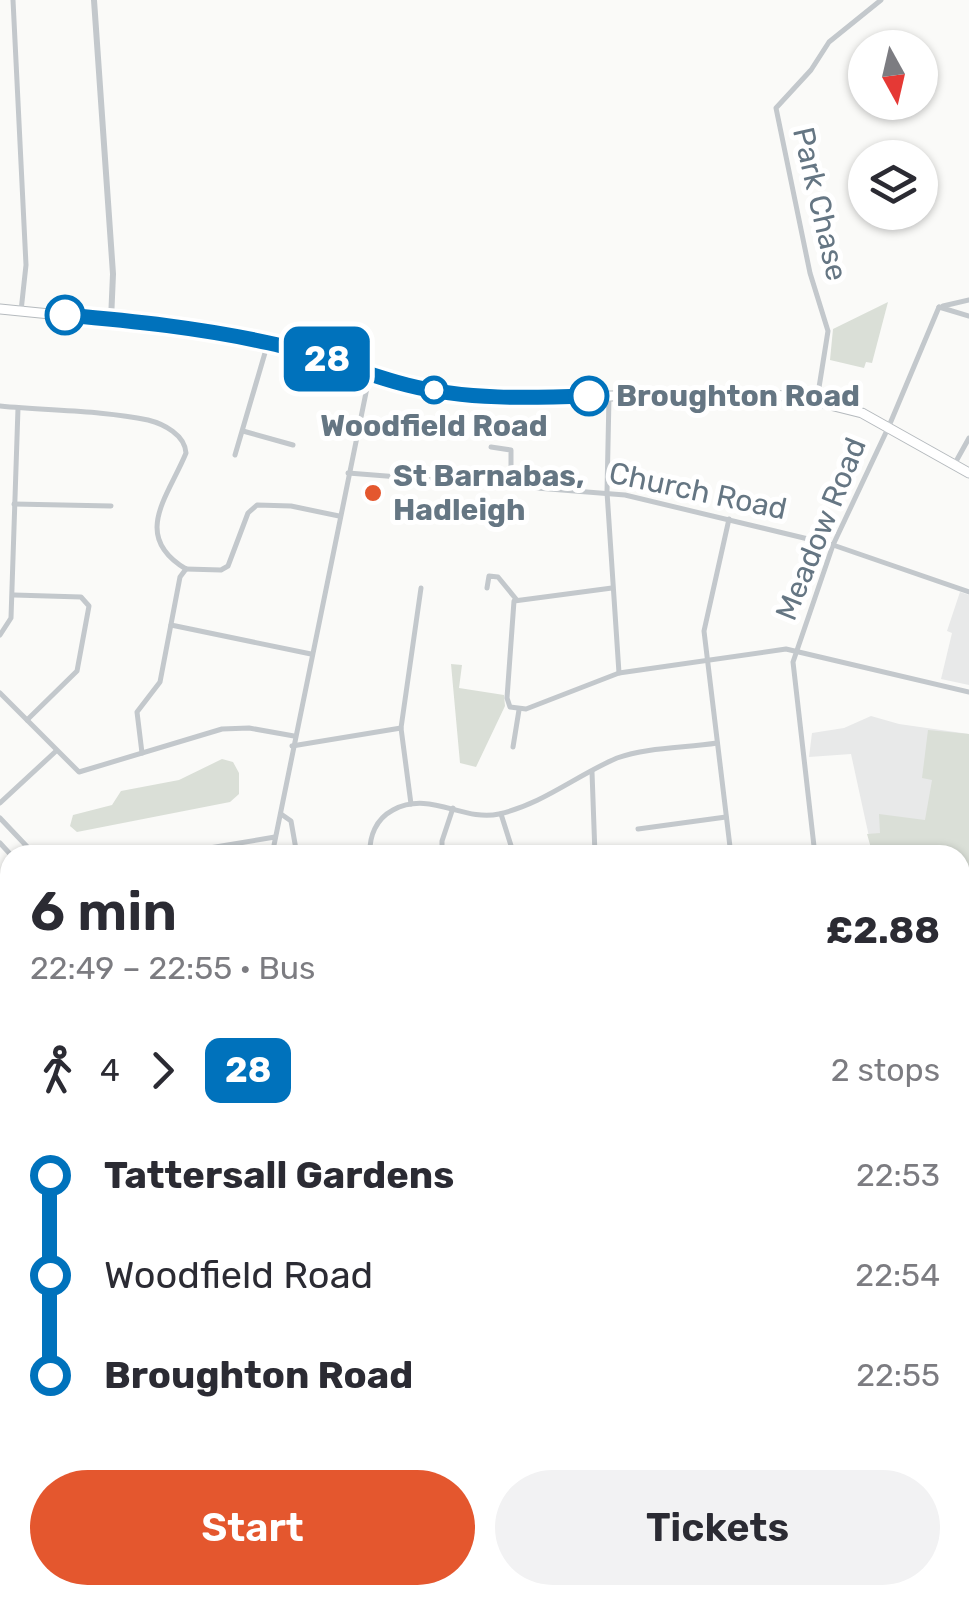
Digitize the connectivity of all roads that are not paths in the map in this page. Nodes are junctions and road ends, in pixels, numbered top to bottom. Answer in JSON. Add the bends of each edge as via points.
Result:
{"nodes":[{"id":1,"x":13,"y":0,"type":"edge"},
{"id":2,"x":94,"y":0,"type":"edge"},
{"id":3,"x":881,"y":0,"type":"edge"},
{"id":4,"x":969,"y":300,"type":"edge"},
{"id":5,"x":939,"y":307,"type":"junction"},
{"id":6,"x":0,"y":309,"type":"edge"},
{"id":7,"x":21,"y":312,"type":"junction"},
{"id":8,"x":969,"y":316,"type":"edge"},
{"id":9,"x":111,"y":320,"type":"junction"},
{"id":10,"x":268,"y":343,"type":"junction"},
{"id":11,"x":370,"y":373,"type":"junction"},
{"id":12,"x":609,"y":396,"type":"junction"},
{"id":13,"x":816,"y":400,"type":"junction"},
{"id":14,"x":0,"y":406,"type":"edge"},
{"id":15,"x":18,"y":408,"type":"junction"},
{"id":16,"x":889,"y":426,"type":"junction"},
{"id":17,"x":242,"y":430,"type":"junction"},
{"id":18,"x":969,"y":438,"type":"edge"},
{"id":19,"x":293,"y":446,"type":"dead end"},
{"id":20,"x":491,"y":447,"type":"dead end"},
{"id":21,"x":235,"y":455,"type":"dead end"},
{"id":22,"x":954,"y":464,"type":"junction"},
{"id":23,"x":969,"y":473,"type":"edge"},
{"id":24,"x":348,"y":474,"type":"junction"},
{"id":25,"x":510,"y":485,"type":"junction"},
{"id":26,"x":607,"y":492,"type":"junction"},
{"id":27,"x":14,"y":504,"type":"junction"},
{"id":28,"x":111,"y":506,"type":"dead end"},
{"id":29,"x":340,"y":516,"type":"junction"},
{"id":30,"x":729,"y":520,"type":"junction"},
{"id":31,"x":833,"y":545,"type":"junction"},
{"id":32,"x":186,"y":569,"type":"junction"},
{"id":33,"x":422,"y":588,"type":"dead end"},
{"id":34,"x":487,"y":588,"type":"dead end"},
{"id":35,"x":612,"y":588,"type":"junction"},
{"id":36,"x":969,"y":592,"type":"edge"},
{"id":37,"x":12,"y":595,"type":"junction"},
{"id":38,"x":516,"y":599,"type":"junction"},
{"id":39,"x":170,"y":625,"type":"junction"},
{"id":40,"x":0,"y":635,"type":"edge"},
{"id":41,"x":796,"y":650,"type":"junction"},
{"id":42,"x":312,"y":654,"type":"junction"},
{"id":43,"x":707,"y":661,"type":"junction"},
{"id":44,"x":619,"y":673,"type":"junction"},
{"id":45,"x":969,"y":692,"type":"edge"},
{"id":46,"x":0,"y":693,"type":"edge"},
{"id":47,"x":520,"y":710,"type":"junction"},
{"id":48,"x":27,"y":720,"type":"junction"},
{"id":49,"x":401,"y":728,"type":"junction"},
{"id":50,"x":294,"y":736,"type":"junction"},
{"id":51,"x":717,"y":743,"type":"junction"},
{"id":52,"x":292,"y":746,"type":"junction"},
{"id":53,"x":513,"y":747,"type":"dead end"},
{"id":54,"x":56,"y":752,"type":"junction"},
{"id":55,"x":142,"y":754,"type":"junction"},
{"id":56,"x":592,"y":772,"type":"junction"},
{"id":57,"x":0,"y":803,"type":"edge"},
{"id":58,"x":411,"y":804,"type":"junction"},
{"id":59,"x":453,"y":808,"type":"junction"},
{"id":60,"x":279,"y":814,"type":"junction"},
{"id":61,"x":501,"y":814,"type":"junction"},
{"id":62,"x":726,"y":817,"type":"junction"},
{"id":63,"x":0,"y":818,"type":"edge"},
{"id":64,"x":638,"y":829,"type":"dead end"},
{"id":65,"x":275,"y":837,"type":"junction"},
{"id":66,"x":25,"y":845,"type":"edge"},
{"id":67,"x":227,"y":845,"type":"edge"},
{"id":68,"x":274,"y":845,"type":"edge"},
{"id":69,"x":295,"y":845,"type":"edge"},
{"id":70,"x":371,"y":845,"type":"edge"},
{"id":71,"x":442,"y":845,"type":"edge"},
{"id":72,"x":511,"y":845,"type":"edge"},
{"id":73,"x":595,"y":845,"type":"edge"},
{"id":74,"x":730,"y":845,"type":"edge"},
{"id":75,"x":814,"y":845,"type":"edge"}],
"edges":[{"from":1,"to":7,"type":"street","via":[[26,265]]},
{"from":2,"to":9,"type":"street"},
{"from":3,"to":13,"type":"street","name":"Park Chase","via":[[829,42],[776,108],[828,331]]},
{"from":4,"to":5,"type":"street"},
{"from":5,"to":8,"type":"street"},
{"from":5,"to":16,"type":"street","name":"Meadow Road"},
{"from":6,"to":7,"type":"main road"},
{"from":7,"to":9,"type":"main road"},
{"from":9,"to":10,"type":"main road"},
{"from":10,"to":11,"type":"main road"},
{"from":10,"to":17,"type":"street"},
{"from":11,"to":12,"type":"main road","via":[[460,394]]},
{"from":11,"to":24,"type":"street"},
{"from":12,"to":13,"type":"main road"},
{"from":12,"to":26,"type":"street"},
{"from":13,"to":16,"type":"main road"},
{"from":14,"to":15,"type":"street"},
{"from":15,"to":27,"type":"street"},
{"from":15,"to":32,"type":"street","via":[[149,420],[175,433],[186,453],[156,533],[166,556]]},
{"from":16,"to":22,"type":"main road"},
{"from":16,"to":31,"type":"street","name":"Meadow Road"},
{"from":17,"to":19,"type":"street"},
{"from":17,"to":21,"type":"street"},
{"from":18,"to":22,"type":"street"},
{"from":20,"to":25,"type":"street","via":[[511,450]]},
{"from":22,"to":23,"type":"main road"},
{"from":24,"to":25,"type":"street","name":"Church Road"},
{"from":24,"to":29,"type":"street"},
{"from":25,"to":26,"type":"street","name":"Church Road"},
{"from":26,"to":30,"type":"street","name":"Church Road"},
{"from":26,"to":35,"type":"street"},
{"from":27,"to":28,"type":"street"},
{"from":27,"to":37,"type":"street"},
{"from":29,"to":32,"type":"street","via":[[257,505],[228,566]]},
{"from":29,"to":42,"type":"street"},
{"from":30,"to":31,"type":"street","name":"Church Road"},
{"from":30,"to":43,"type":"street","via":[[704,620]]},
{"from":31,"to":36,"type":"street","name":"Church Road"},
{"from":31,"to":41,"type":"street","name":"Meadow Road"},
{"from":32,"to":39,"type":"street"},
{"from":33,"to":49,"type":"street"},
{"from":34,"to":38,"type":"street","via":[[489,576],[498,577]]},
{"from":35,"to":38,"type":"street"},
{"from":35,"to":44,"type":"street"},
{"from":37,"to":40,"type":"street","via":[[10,623]]},
{"from":37,"to":48,"type":"street","via":[[81,597],[89,606],[77,671]]},
{"from":38,"to":47,"type":"street","via":[[507,698],[510,708]]},
{"from":39,"to":42,"type":"street"},
{"from":39,"to":55,"type":"street","via":[[160,682],[137,712]]},
{"from":41,"to":43,"type":"street"},
{"from":41,"to":45,"type":"street"},
{"from":41,"to":75,"type":"street"},
{"from":42,"to":50,"type":"street"},
{"from":43,"to":44,"type":"street"},
{"from":43,"to":51,"type":"street"},
{"from":44,"to":47,"type":"street"},
{"from":46,"to":48,"type":"street"},
{"from":47,"to":53,"type":"street"},
{"from":48,"to":54,"type":"street"},
{"from":49,"to":52,"type":"street"},
{"from":49,"to":58,"type":"street"},
{"from":50,"to":52,"type":"street"},
{"from":50,"to":55,"type":"street","via":[[233,728]]},
{"from":51,"to":56,"type":"street","via":[[625,756]]},
{"from":51,"to":62,"type":"street"},
{"from":52,"to":60,"type":"street"},
{"from":54,"to":55,"type":"street","via":[[79,772]]},
{"from":54,"to":57,"type":"street"},
{"from":56,"to":61,"type":"street"},
{"from":56,"to":73,"type":"street"},
{"from":58,"to":59,"type":"street"},
{"from":58,"to":70,"type":"street","via":[[378,822]]},
{"from":59,"to":61,"type":"street"},
{"from":59,"to":71,"type":"street"},
{"from":60,"to":65,"type":"street"},
{"from":60,"to":69,"type":"street","via":[[291,821]]},
{"from":61,"to":72,"type":"street"},
{"from":62,"to":64,"type":"street"},
{"from":62,"to":74,"type":"street"},
{"from":63,"to":66,"type":"street"},
{"from":65,"to":67,"type":"street"},
{"from":65,"to":68,"type":"street"}]}
